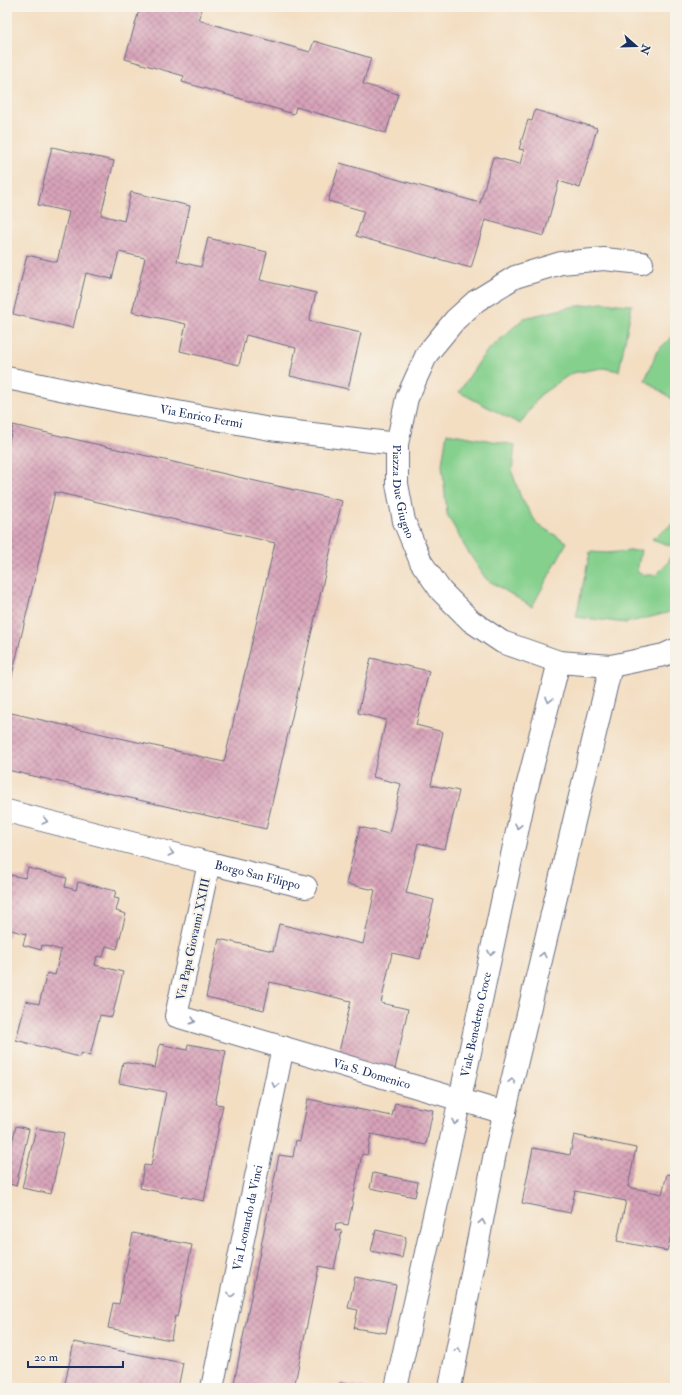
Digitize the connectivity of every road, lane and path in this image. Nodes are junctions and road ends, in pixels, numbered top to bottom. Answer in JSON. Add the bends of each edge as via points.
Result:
{"nodes":[{"id":1,"x":642,"y":263,"type":"dead end"},
{"id":2,"x":7,"y":378,"type":"edge"},
{"id":3,"x":397,"y":444,"type":"junction"},
{"id":4,"x":675,"y":650,"type":"edge"},
{"id":5,"x":559,"y":662,"type":"junction"},
{"id":6,"x":612,"y":666,"type":"junction"},
{"id":7,"x":7,"y":811,"type":"edge"},
{"id":8,"x":209,"y":863,"type":"junction"},
{"id":9,"x":306,"y":887,"type":"dead end"},
{"id":10,"x":283,"y":1047,"type":"junction"},
{"id":11,"x":460,"y":1099,"type":"junction"},
{"id":12,"x":505,"y":1113,"type":"junction"},
{"id":13,"x":212,"y":1388,"type":"edge"},
{"id":14,"x":396,"y":1388,"type":"edge"},
{"id":15,"x":450,"y":1388,"type":"edge"}],
"edges":[{"from":1,"to":3,"type":"street","name":"Piazza Due Giugno","via":[[604,259],[560,262],[515,277],[476,300],[455,320],[427,354],[406,398]]},
{"from":2,"to":3,"type":"street","name":"Via Enrico Fermi","via":[[270,429]]},
{"from":3,"to":5,"type":"street","name":"Piazza Due Giugno","via":[[397,484],[404,521],[421,562],[441,590],[471,621],[502,642]]},
{"from":4,"to":6,"type":"street","name":"Piazza Due Giugno","via":[[664,655]]},
{"from":5,"to":6,"type":"street","name":"Piazza Due Giugno"},
{"from":5,"to":11,"type":"street","name":"Viale Benedetto Croce","one_way":true,"via":[[524,799]]},
{"from":12,"to":6,"type":"street","one_way":true},
{"from":7,"to":8,"type":"street","name":"Via Papa Giovanni XXIII","one_way":true},
{"from":8,"to":9,"type":"street","name":"Borgo San Filippo"},
{"from":8,"to":10,"type":"street","name":"Via Papa Giovanni XXIII","one_way":true,"via":[[176,1016]]},
{"from":10,"to":11,"type":"street","name":"Via S. Domenico"},
{"from":10,"to":13,"type":"street","name":"Via Leonardo da Vinci","one_way":true},
{"from":11,"to":12,"type":"street","name":"Via S. Domenico"},
{"from":11,"to":14,"type":"street","name":"Viale Benedetto Croce","one_way":true},
{"from":15,"to":12,"type":"street","one_way":true}]}
